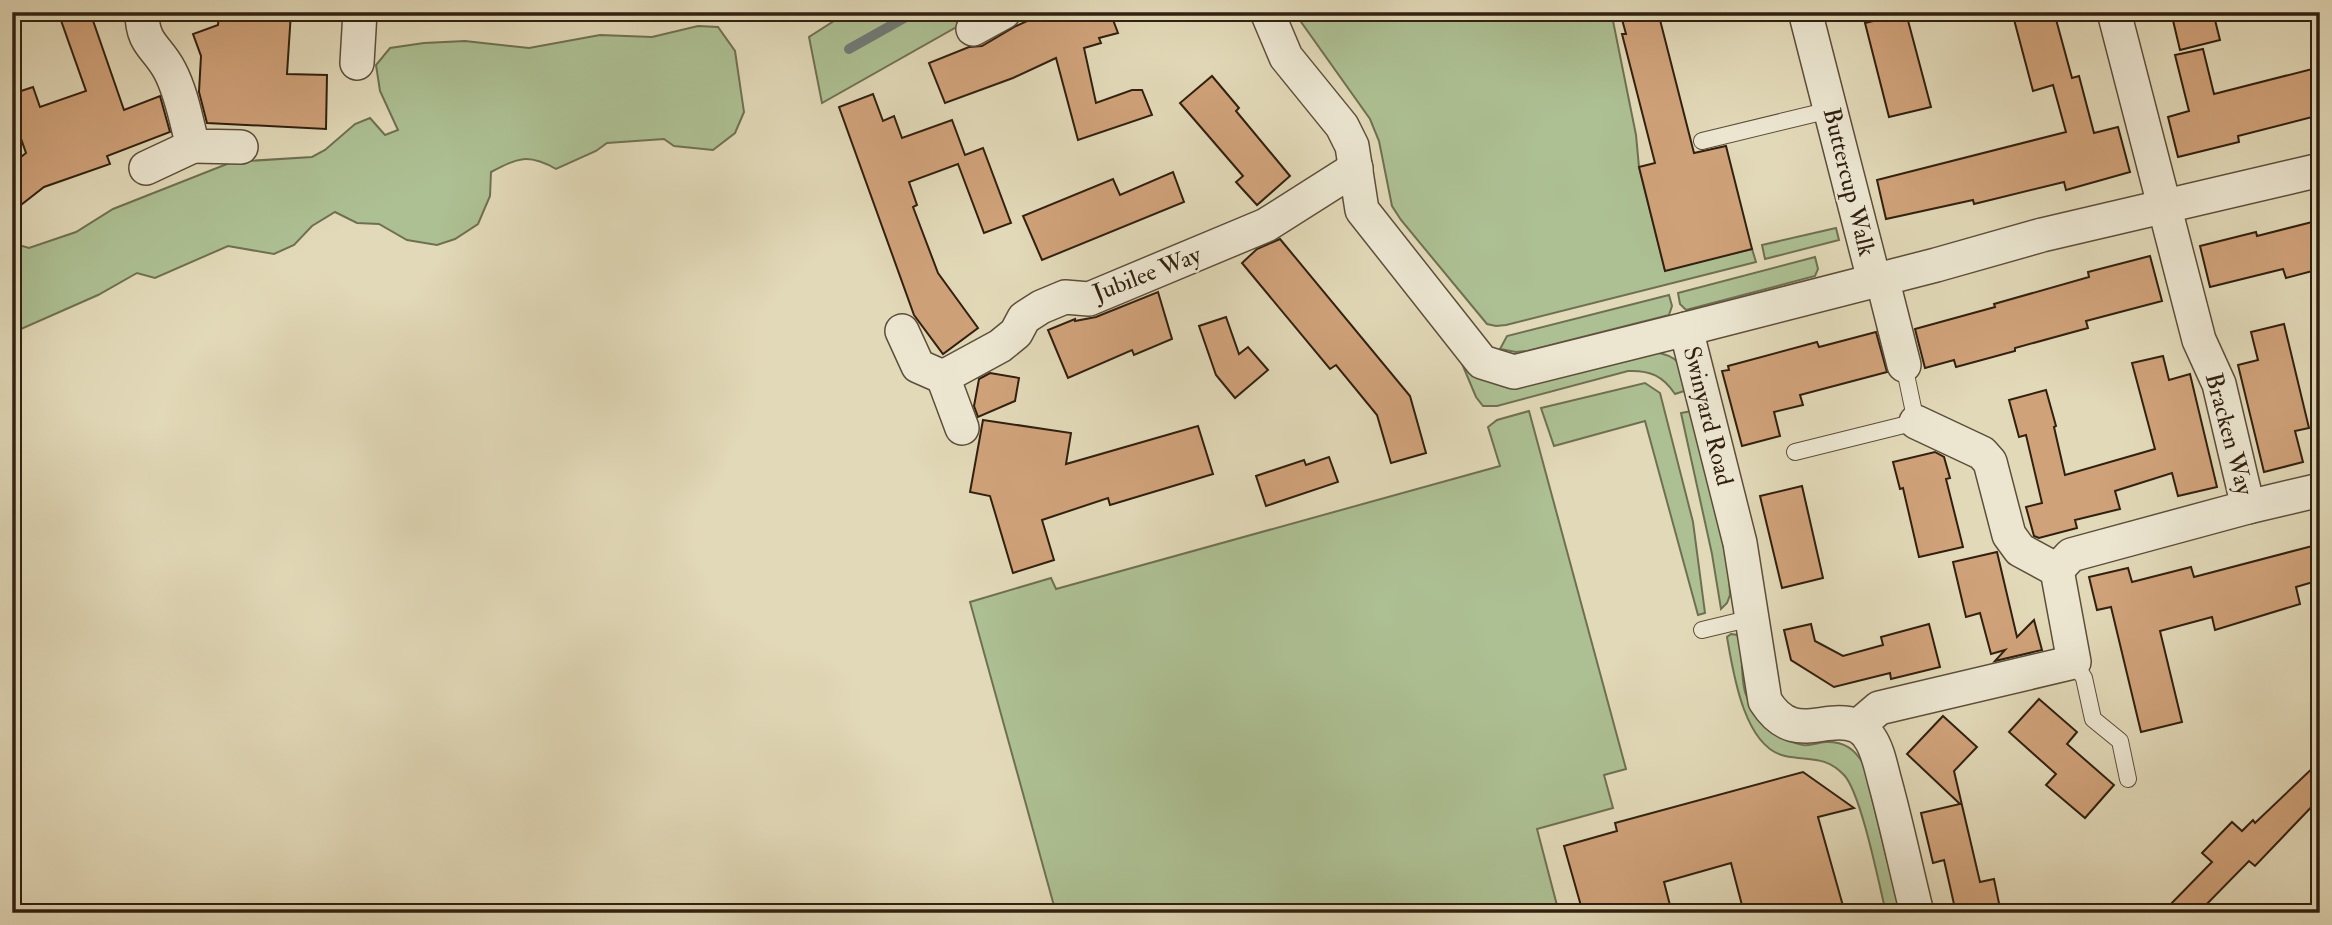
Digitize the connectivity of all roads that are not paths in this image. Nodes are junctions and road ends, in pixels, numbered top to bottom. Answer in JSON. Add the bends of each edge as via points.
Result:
{"nodes":[{"id":1,"x":142,"y":12,"type":"edge"},
{"id":2,"x":360,"y":12,"type":"edge"},
{"id":3,"x":1004,"y":12,"type":"edge"},
{"id":4,"x":1267,"y":12,"type":"edge"},
{"id":5,"x":2114,"y":12,"type":"edge"},
{"id":6,"x":1807,"y":19,"type":"dead end"},
{"id":7,"x":974,"y":29,"type":"dead end"},
{"id":8,"x":357,"y":63,"type":"dead end"},
{"id":9,"x":1830,"y":110,"type":"junction"},
{"id":10,"x":1702,"y":141,"type":"dead end"},
{"id":11,"x":193,"y":146,"type":"junction"},
{"id":12,"x":242,"y":147,"type":"dead end"},
{"id":13,"x":146,"y":168,"type":"dead end"},
{"id":14,"x":1356,"y":168,"type":"junction"},
{"id":15,"x":2320,"y":170,"type":"edge"},
{"id":16,"x":2165,"y":207,"type":"junction"},
{"id":17,"x":1878,"y":279,"type":"junction"},
{"id":18,"x":1686,"y":329,"type":"junction"},
{"id":19,"x":902,"y":331,"type":"dead end"},
{"id":20,"x":1904,"y":365,"type":"joint"},
{"id":21,"x":943,"y":377,"type":"junction"},
{"id":22,"x":1916,"y":422,"type":"junction"},
{"id":23,"x":962,"y":428,"type":"dead end"},
{"id":24,"x":1795,"y":452,"type":"dead end"},
{"id":25,"x":2320,"y":490,"type":"edge"},
{"id":26,"x":2248,"y":507,"type":"junction"},
{"id":27,"x":2057,"y":570,"type":"junction"},
{"id":28,"x":1752,"y":618,"type":"junction"},
{"id":29,"x":1702,"y":630,"type":"dead end"},
{"id":30,"x":2074,"y":662,"type":"junction"},
{"id":31,"x":1858,"y":726,"type":"junction"},
{"id":32,"x":2129,"y":779,"type":"dead end"},
{"id":33,"x":1917,"y":913,"type":"edge"}],
"edges":[{"from":1,"to":11,"type":"street","via":[[148,43],[177,87]]},
{"from":2,"to":8,"type":"street"},
{"from":3,"to":7,"type":"street"},
{"from":4,"to":14,"type":"street","name":"Swinyard Road","via":[[1286,57],[1342,126]]},
{"from":5,"to":16,"type":"street","name":"Bracken Way"},
{"from":6,"to":9,"type":"street","name":"Buttercup Walk"},
{"from":9,"to":10,"type":"lane"},
{"from":9,"to":17,"type":"street","name":"Buttercup Walk"},
{"from":11,"to":12,"type":"street"},
{"from":11,"to":13,"type":"street"},
{"from":14,"to":18,"type":"street","name":"Swinyard Road","via":[[1362,211],[1482,362],[1514,372]]},
{"from":14,"to":21,"type":"street","name":"Jubilee Way","via":[[1266,225],[1088,299],[1065,297],[1041,307],[1024,318],[1016,333],[1000,346]]},
{"from":15,"to":16,"type":"street"},
{"from":16,"to":17,"type":"street"},
{"from":16,"to":26,"type":"street","name":"Bracken Way","via":[[2199,340],[2220,384]]},
{"from":17,"to":18,"type":"street","name":"Buttercup Walk"},
{"from":17,"to":20,"type":"street"},
{"from":18,"to":28,"type":"street","name":"Swinyard Road","via":[[1740,543]]},
{"from":19,"to":21,"type":"street","via":[[918,366]]},
{"from":20,"to":22,"type":"lane"},
{"from":21,"to":23,"type":"street"},
{"from":22,"to":24,"type":"lane"},
{"from":22,"to":27,"type":"street","via":[[1982,453],[1990,462],[2009,535],[2020,550]]},
{"from":25,"to":26,"type":"street"},
{"from":26,"to":27,"type":"street","name":"Bracken Way","via":[[2071,555]]},
{"from":27,"to":30,"type":"street"},
{"from":28,"to":29,"type":"lane"},
{"from":28,"to":31,"type":"street","name":"Swinyard Road","via":[[1765,701],[1773,714],[1790,724],[1811,727]]},
{"from":30,"to":31,"type":"street","via":[[1879,708]]},
{"from":30,"to":32,"type":"lane","via":[[2084,678],[2093,719],[2120,741]]},
{"from":31,"to":33,"type":"street","via":[[1875,750]]}]}
